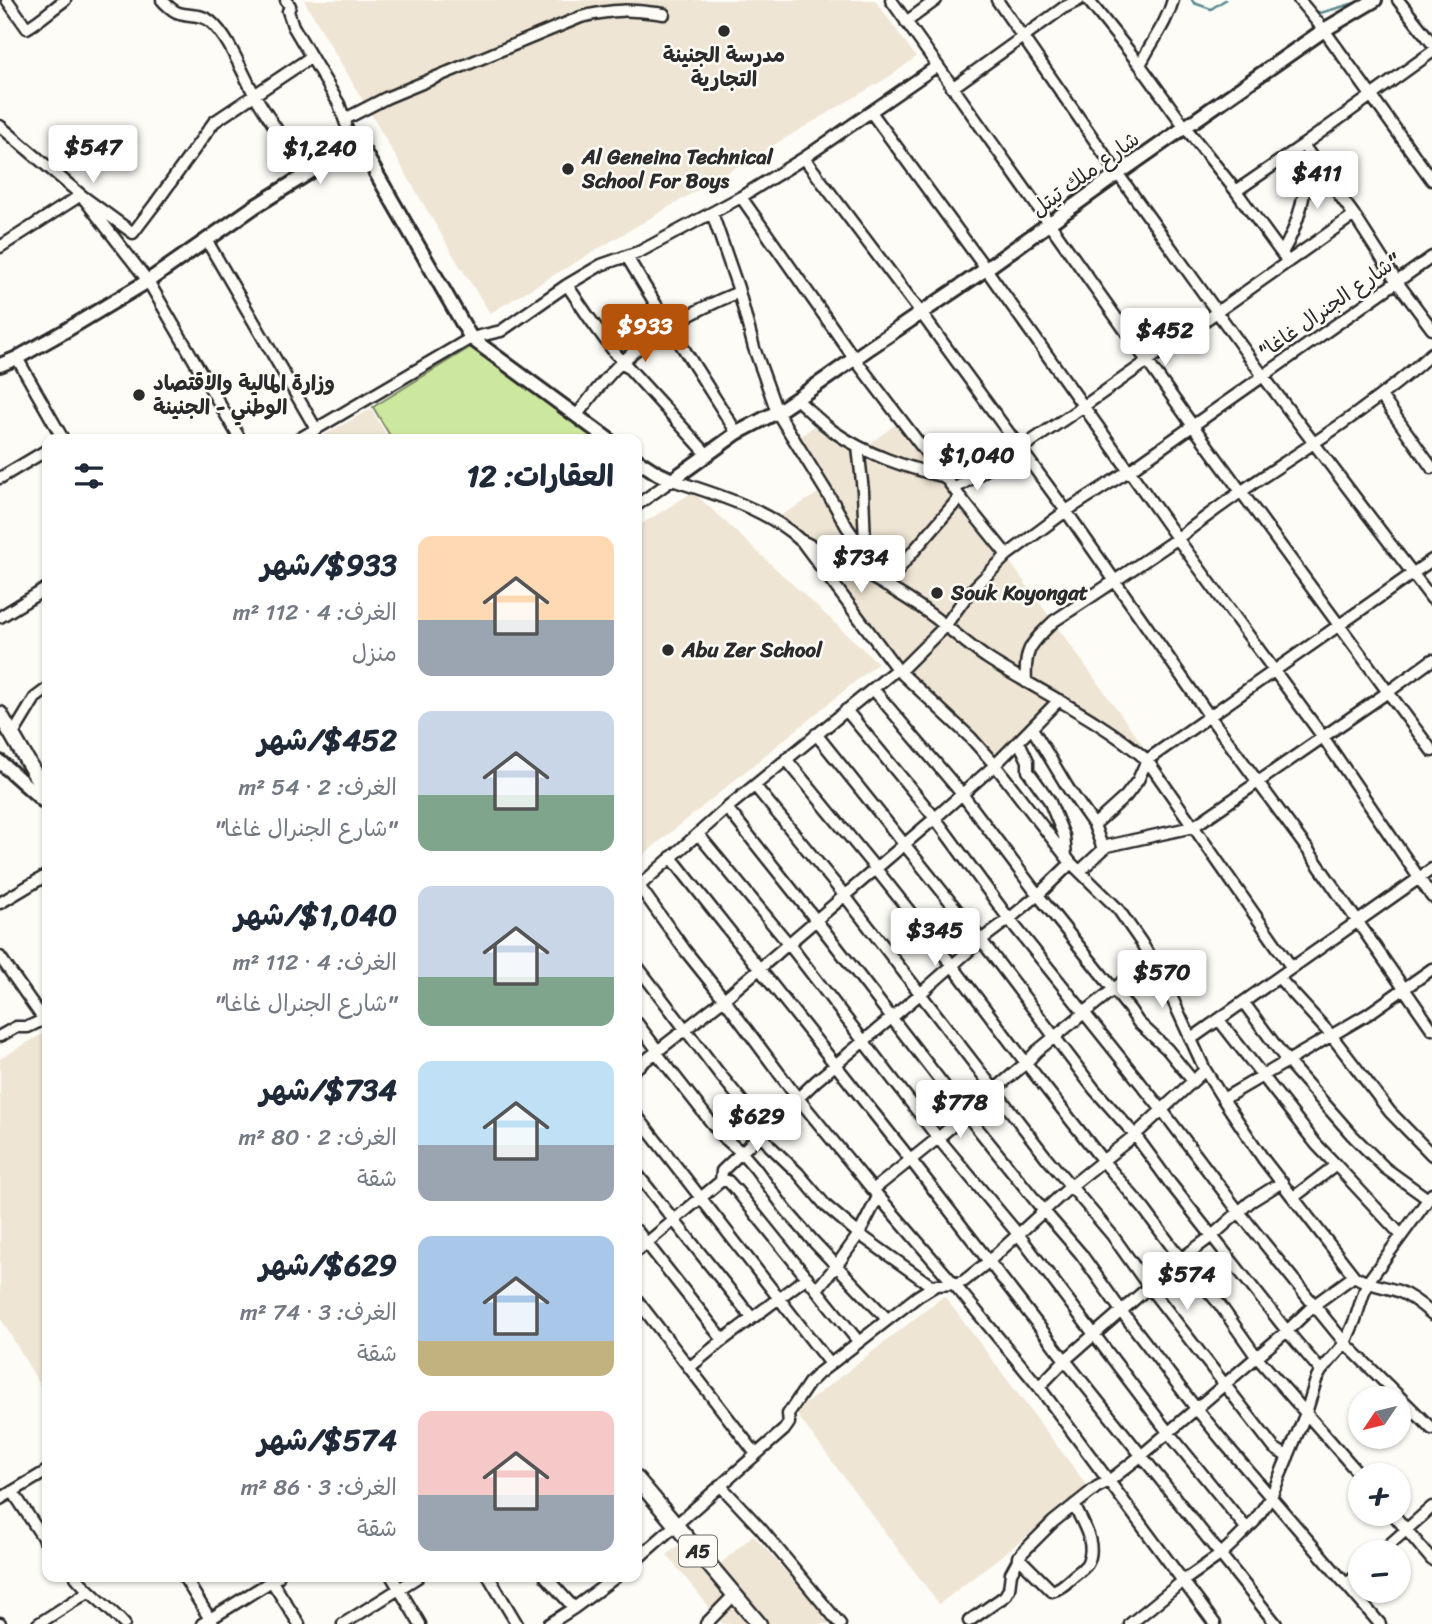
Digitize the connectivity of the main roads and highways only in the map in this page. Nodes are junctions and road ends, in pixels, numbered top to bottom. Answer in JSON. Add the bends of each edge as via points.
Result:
{"nodes":[{"id":1,"x":1376,"y":0,"type":"edge"},
{"id":2,"x":0,"y":365,"type":"edge"},
{"id":3,"x":602,"y":434,"type":"edge"},
{"id":4,"x":642,"y":463,"type":"edge"},
{"id":5,"x":0,"y":714,"type":"edge"},
{"id":6,"x":0,"y":762,"type":"edge"},
{"id":7,"x":42,"y":787,"type":"edge"},
{"id":8,"x":42,"y":800,"type":"edge"},
{"id":9,"x":642,"y":1485,"type":"edge"},
{"id":10,"x":759,"y":1624,"type":"edge"}],
"edges":[{"from":1,"to":4,"type":"main road","name":"شارع ملك تيتل","via":[[1324,30],[986,269],[672,480]]},
{"from":2,"to":3,"type":"main road","via":[[148,281],[326,161],[340,148],[346,125],[471,338]]},
{"from":5,"to":7,"type":"highway"},
{"from":6,"to":8,"type":"main road"},
{"from":9,"to":10,"type":"highway","number":"A5"}]}
